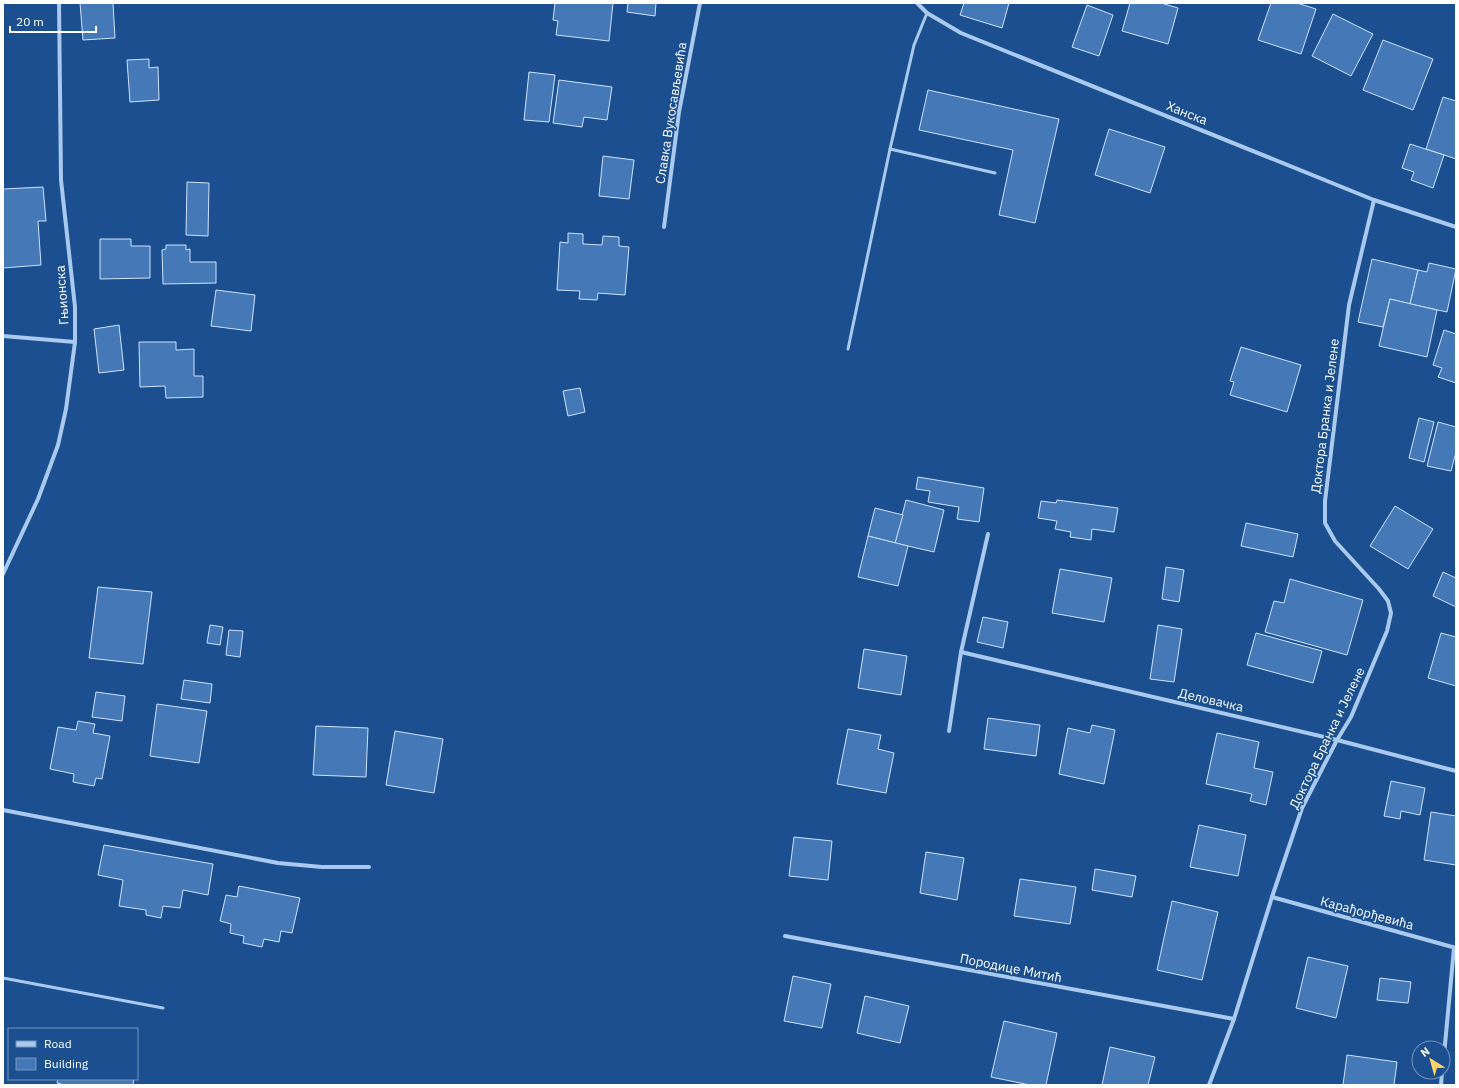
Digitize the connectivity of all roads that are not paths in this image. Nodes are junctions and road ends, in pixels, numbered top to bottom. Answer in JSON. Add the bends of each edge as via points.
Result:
{"nodes":[{"id":1,"x":59,"y":3,"type":"edge"},
{"id":2,"x":700,"y":3,"type":"edge"},
{"id":3,"x":917,"y":3,"type":"edge"},
{"id":4,"x":927,"y":13,"type":"junction"},
{"id":5,"x":890,"y":149,"type":"junction"},
{"id":6,"x":995,"y":173,"type":"dead end"},
{"id":7,"x":1374,"y":200,"type":"junction"},
{"id":8,"x":664,"y":227,"type":"dead end"},
{"id":9,"x":1456,"y":227,"type":"edge"},
{"id":10,"x":3,"y":336,"type":"edge"},
{"id":11,"x":75,"y":342,"type":"junction"},
{"id":12,"x":848,"y":349,"type":"dead end"},
{"id":13,"x":988,"y":534,"type":"dead end"},
{"id":14,"x":3,"y":574,"type":"edge"},
{"id":15,"x":961,"y":652,"type":"junction"},
{"id":16,"x":949,"y":731,"type":"dead end"},
{"id":17,"x":1337,"y":740,"type":"junction"},
{"id":18,"x":1456,"y":771,"type":"edge"},
{"id":19,"x":3,"y":810,"type":"edge"},
{"id":20,"x":369,"y":867,"type":"dead end"},
{"id":21,"x":1272,"y":897,"type":"junction"},
{"id":22,"x":785,"y":936,"type":"dead end"},
{"id":23,"x":1455,"y":948,"type":"edge"},
{"id":24,"x":3,"y":978,"type":"edge"},
{"id":25,"x":163,"y":1008,"type":"dead end"},
{"id":26,"x":1234,"y":1019,"type":"junction"},
{"id":27,"x":1446,"y":1040,"type":"edge"},
{"id":28,"x":1209,"y":1085,"type":"edge"}],
"edges":[{"from":1,"to":11,"type":"street","name":"Гњионска","via":[[61,180],[75,307]]},
{"from":2,"to":8,"type":"street","name":"Славка Вукосављевића","via":[[679,112]]},
{"from":3,"to":4,"type":"street","name":"Ханска"},
{"from":4,"to":5,"type":"lane","via":[[914,45]]},
{"from":4,"to":7,"type":"street","name":"Ханска","via":[[961,33]]},
{"from":5,"to":6,"type":"lane"},
{"from":5,"to":12,"type":"lane"},
{"from":7,"to":9,"type":"street","name":"Ханска"},
{"from":7,"to":17,"type":"street","name":"Доктора Бранка и Јелене","via":[[1349,305],[1324,501],[1325,523],[1335,541],[1379,589],[1388,601],[1391,613],[1380,650],[1351,717]]},
{"from":10,"to":11,"type":"street"},
{"from":11,"to":14,"type":"street","name":"Гњионска","via":[[66,409],[58,445],[38,500]]},
{"from":13,"to":15,"type":"street"},
{"from":15,"to":16,"type":"street"},
{"from":15,"to":17,"type":"street","name":"Деловачка"},
{"from":17,"to":18,"type":"street","name":"Деловачка"},
{"from":17,"to":21,"type":"street","name":"Доктора Бранка и Јелене","via":[[1302,808]]},
{"from":19,"to":20,"type":"street","via":[[278,863],[322,867]]},
{"from":21,"to":23,"type":"street","name":"Карађорђевића"},
{"from":21,"to":26,"type":"street","name":"Доктора Бранка и Јелене"},
{"from":22,"to":26,"type":"street","name":"Породице Митић"},
{"from":23,"to":27,"type":"street"},
{"from":24,"to":25,"type":"lane"},
{"from":26,"to":28,"type":"street","name":"Доктора Бранка и Јелене"}]}
